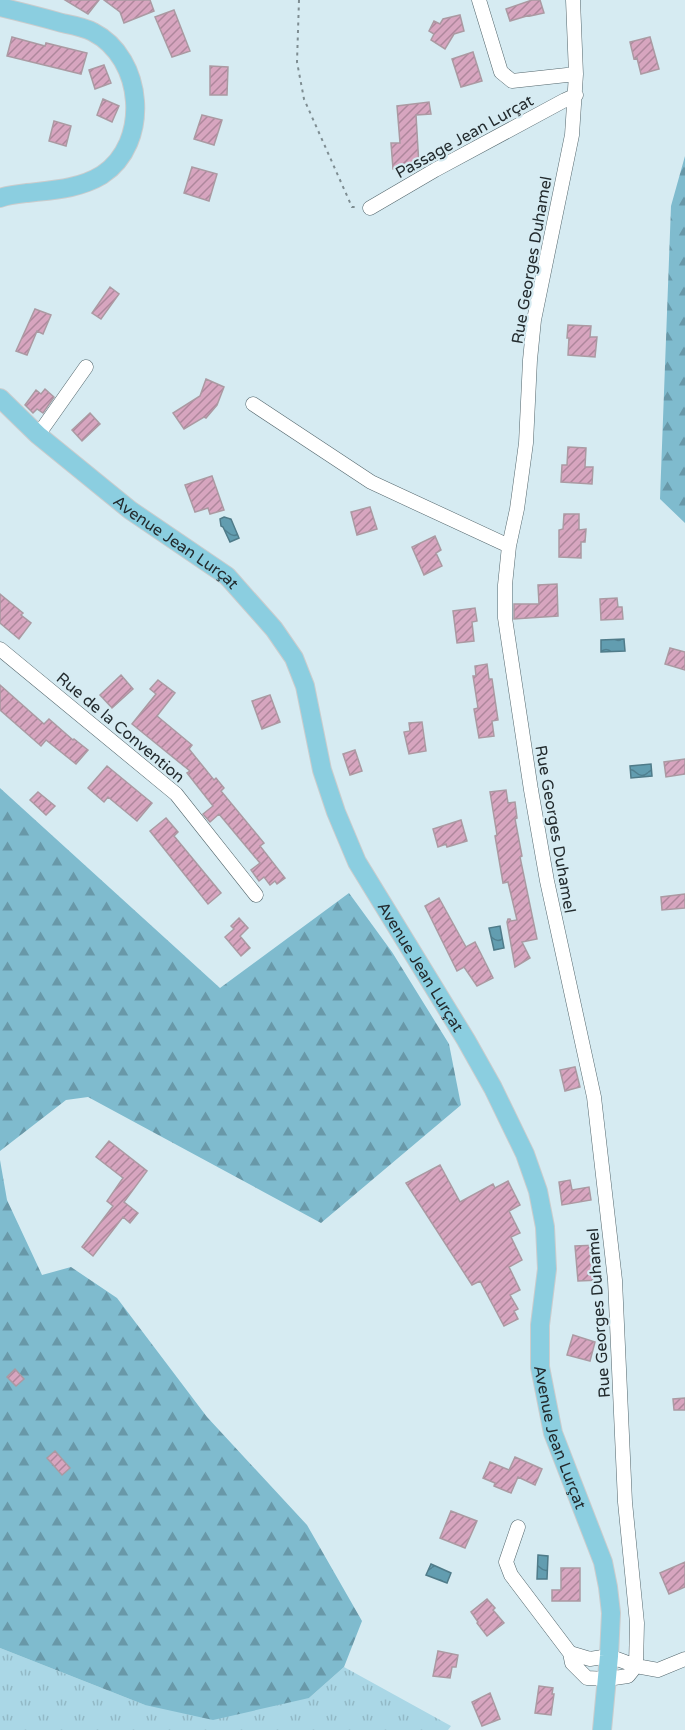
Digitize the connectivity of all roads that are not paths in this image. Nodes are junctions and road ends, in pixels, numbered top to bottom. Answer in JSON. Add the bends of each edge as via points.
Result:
{"nodes":[{"id":1,"x":479,"y":0,"type":"edge"},
{"id":2,"x":573,"y":0,"type":"edge"},
{"id":3,"x":0,"y":7,"type":"edge"},
{"id":4,"x":576,"y":74,"type":"junction"},
{"id":5,"x":576,"y":95,"type":"junction"},
{"id":6,"x":0,"y":198,"type":"edge"},
{"id":7,"x":370,"y":208,"type":"road end"},
{"id":8,"x":86,"y":367,"type":"dead end"},
{"id":9,"x":0,"y":398,"type":"edge"},
{"id":10,"x":253,"y":404,"type":"dead end"},
{"id":11,"x":38,"y":435,"type":"junction"},
{"id":12,"x":509,"y":546,"type":"junction"},
{"id":13,"x":0,"y":649,"type":"edge"},
{"id":14,"x":256,"y":895,"type":"dead end"},
{"id":15,"x":518,"y":1527,"type":"dead end"},
{"id":16,"x":570,"y":1653,"type":"junction"},
{"id":17,"x":609,"y":1656,"type":"junction"},
{"id":18,"x":685,"y":1659,"type":"edge"},
{"id":19,"x":636,"y":1666,"type":"junction"},
{"id":20,"x":607,"y":1679,"type":"junction"},
{"id":21,"x":602,"y":1730,"type":"edge"}],
"edges":[{"from":1,"to":4,"type":"street","via":[[501,72],[512,81]]},
{"from":2,"to":4,"type":"street","name":"Rue Georges Duhamel"},
{"from":3,"to":6,"type":"main road","via":[[93,32],[112,46],[124,63],[136,101],[134,130],[127,146],[104,174],[70,188]]},
{"from":4,"to":5,"type":"street","name":"Rue Georges Duhamel"},
{"from":5,"to":7,"type":"street","name":"Passage Jean Lurçat"},
{"from":5,"to":12,"type":"street","name":"Rue Georges Duhamel","via":[[572,135],[534,320],[526,443]]},
{"from":8,"to":11,"type":"street"},
{"from":9,"to":11,"type":"main road","name":"Avenue Jean Lurçat"},
{"from":10,"to":12,"type":"street","via":[[371,482]]},
{"from":11,"to":17,"type":"main road","name":"Avenue Jean Lurçat","via":[[130,510],[227,576],[294,657],[305,686],[322,770],[357,862],[494,1088],[538,1191],[547,1269],[540,1367],[553,1433],[603,1562],[611,1613]]},
{"from":12,"to":19,"type":"street","name":"Rue Georges Duhamel","via":[[505,618],[545,869],[594,1097],[615,1280],[625,1502],[637,1623]]},
{"from":13,"to":14,"type":"street","name":"Rue de la Convention","via":[[176,794]]},
{"from":15,"to":16,"type":"street","via":[[506,1562],[511,1575]]},
{"from":16,"to":17,"type":"street","via":[[590,1659]]},
{"from":16,"to":20,"type":"street","via":[[572,1662],[587,1678]]},
{"from":17,"to":19,"type":"street"},
{"from":17,"to":20,"type":"main road","name":"Avenue Jean Lurçat"},
{"from":18,"to":19,"type":"street","via":[[658,1670]]},
{"from":19,"to":20,"type":"street","via":[[628,1676]]},
{"from":20,"to":21,"type":"main road","name":"Avenue Jean Lurçat"}]}
